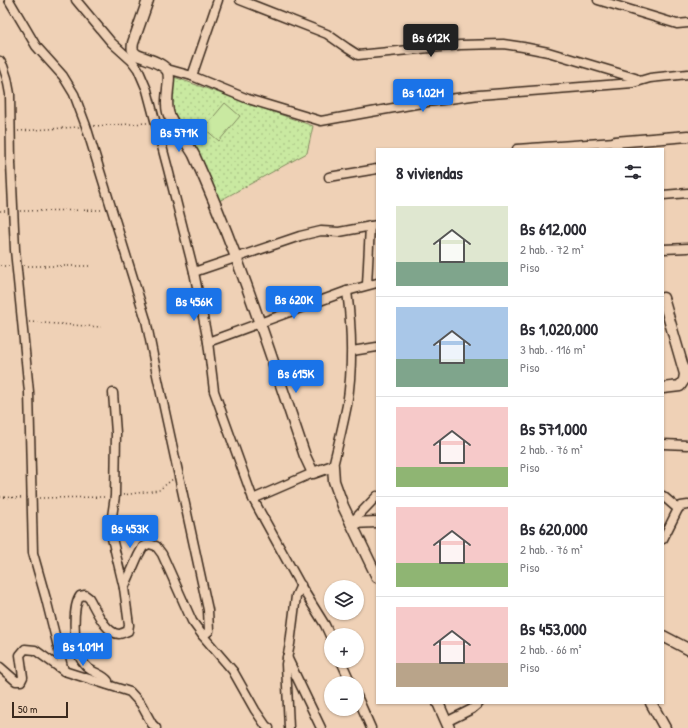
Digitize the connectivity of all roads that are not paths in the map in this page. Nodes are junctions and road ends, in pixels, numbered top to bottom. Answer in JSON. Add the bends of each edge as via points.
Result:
{"nodes":[{"id":1,"x":9,"y":0,"type":"edge"},
{"id":2,"x":76,"y":0,"type":"edge"},
{"id":3,"x":148,"y":0,"type":"edge"},
{"id":4,"x":218,"y":0,"type":"edge"},
{"id":5,"x":240,"y":0,"type":"edge"},
{"id":6,"x":598,"y":0,"type":"edge"},
{"id":7,"x":688,"y":22,"type":"edge"},
{"id":8,"x":135,"y":58,"type":"junction"},
{"id":9,"x":0,"y":61,"type":"edge"},
{"id":10,"x":166,"y":69,"type":"junction"},
{"id":11,"x":688,"y":74,"type":"edge"},
{"id":12,"x":192,"y":76,"type":"junction"},
{"id":13,"x":639,"y":81,"type":"junction"},
{"id":14,"x":688,"y":136,"type":"edge"},
{"id":15,"x":616,"y":145,"type":"edge"},
{"id":16,"x":542,"y":148,"type":"edge"},
{"id":17,"x":376,"y":169,"type":"edge"},
{"id":18,"x":329,"y":177,"type":"dead end"},
{"id":19,"x":688,"y":193,"type":"edge"},
{"id":20,"x":664,"y":195,"type":"edge"},
{"id":21,"x":373,"y":225,"type":"edge"},
{"id":22,"x":688,"y":248,"type":"edge"},
{"id":23,"x":664,"y":250,"type":"edge"},
{"id":24,"x":235,"y":258,"type":"junction"},
{"id":25,"x":194,"y":272,"type":"junction"},
{"id":26,"x":376,"y":283,"type":"edge"},
{"id":27,"x":367,"y":285,"type":"junction"},
{"id":28,"x":347,"y":291,"type":"junction"},
{"id":29,"x":664,"y":304,"type":"edge"},
{"id":30,"x":666,"y":317,"type":"edge"},
{"id":31,"x":260,"y":322,"type":"junction"},
{"id":32,"x":208,"y":342,"type":"junction"},
{"id":33,"x":376,"y":347,"type":"edge"},
{"id":34,"x":352,"y":351,"type":"junction"},
{"id":35,"x":664,"y":388,"type":"edge"},
{"id":36,"x":113,"y":393,"type":"dead end"},
{"id":37,"x":664,"y":444,"type":"edge"},
{"id":38,"x":688,"y":445,"type":"edge"},
{"id":39,"x":333,"y":466,"type":"junction"},
{"id":40,"x":313,"y":473,"type":"junction"},
{"id":41,"x":376,"y":497,"type":"edge"},
{"id":42,"x":664,"y":497,"type":"edge"},
{"id":43,"x":253,"y":499,"type":"junction"},
{"id":44,"x":688,"y":505,"type":"edge"},
{"id":45,"x":678,"y":509,"type":"junction"},
{"id":46,"x":376,"y":522,"type":"edge"},
{"id":47,"x":351,"y":523,"type":"junction"},
{"id":48,"x":664,"y":537,"type":"edge"},
{"id":49,"x":376,"y":575,"type":"edge"},
{"id":50,"x":301,"y":585,"type":"junction"},
{"id":51,"x":124,"y":588,"type":"junction"},
{"id":52,"x":326,"y":628,"type":"edge"},
{"id":53,"x":203,"y":636,"type":"junction"},
{"id":54,"x":664,"y":637,"type":"edge"},
{"id":55,"x":688,"y":649,"type":"edge"},
{"id":56,"x":287,"y":657,"type":"junction"},
{"id":57,"x":0,"y":667,"type":"edge"},
{"id":58,"x":64,"y":671,"type":"junction"},
{"id":59,"x":106,"y":684,"type":"junction"},
{"id":60,"x":438,"y":704,"type":"edge"},
{"id":61,"x":478,"y":704,"type":"edge"},
{"id":62,"x":652,"y":704,"type":"edge"},
{"id":63,"x":364,"y":712,"type":"edge"},
{"id":64,"x":448,"y":725,"type":"edge"},
{"id":65,"x":156,"y":728,"type":"edge"},
{"id":66,"x":269,"y":728,"type":"edge"},
{"id":67,"x":289,"y":728,"type":"edge"},
{"id":68,"x":321,"y":728,"type":"edge"},
{"id":69,"x":371,"y":728,"type":"edge"},
{"id":70,"x":665,"y":728,"type":"edge"}],
"edges":[{"from":1,"to":53,"type":"street","via":[[36,46],[63,76],[74,94],[146,320],[208,610],[208,631]]},
{"from":2,"to":8,"type":"street","via":[[111,42]]},
{"from":3,"to":8,"type":"street","via":[[133,43]]},
{"from":4,"to":12,"type":"street"},
{"from":5,"to":13,"type":"street","via":[[327,34],[358,54],[503,44],[548,52]]},
{"from":6,"to":7,"type":"street","via":[[677,24]]},
{"from":8,"to":10,"type":"street","via":[[162,65]]},
{"from":8,"to":25,"type":"street","via":[[147,90]]},
{"from":9,"to":58,"type":"street","via":[[8,78],[10,94],[16,265],[29,392],[33,553]]},
{"from":10,"to":12,"type":"street"},
{"from":10,"to":24,"type":"street","via":[[169,78],[166,110],[193,153]]},
{"from":11,"to":13,"type":"street"},
{"from":12,"to":13,"type":"street","via":[[248,99],[322,121],[445,99]]},
{"from":14,"to":15,"type":"street"},
{"from":15,"to":16,"type":"street"},
{"from":17,"to":18,"type":"street"},
{"from":19,"to":20,"type":"street"},
{"from":21,"to":24,"type":"street","via":[[300,236]]},
{"from":21,"to":27,"type":"street"},
{"from":22,"to":23,"type":"street"},
{"from":24,"to":25,"type":"street"},
{"from":24,"to":31,"type":"street"},
{"from":25,"to":32,"type":"street"},
{"from":26,"to":27,"type":"street"},
{"from":27,"to":28,"type":"street"},
{"from":28,"to":31,"type":"street"},
{"from":28,"to":34,"type":"street"},
{"from":29,"to":30,"type":"street"},
{"from":30,"to":35,"type":"street","via":[[685,374],[680,386]]},
{"from":31,"to":32,"type":"street"},
{"from":31,"to":40,"type":"street"},
{"from":32,"to":43,"type":"street","via":[[214,391]]},
{"from":33,"to":34,"type":"street"},
{"from":34,"to":39,"type":"street","via":[[347,404]]},
{"from":36,"to":51,"type":"street","via":[[116,433],[115,496],[110,530]]},
{"from":37,"to":38,"type":"street"},
{"from":39,"to":40,"type":"street"},
{"from":39,"to":47,"type":"street","via":[[334,482]]},
{"from":40,"to":43,"type":"street"},
{"from":41,"to":47,"type":"street"},
{"from":42,"to":45,"type":"street"},
{"from":43,"to":50,"type":"street"},
{"from":44,"to":45,"type":"street"},
{"from":45,"to":48,"type":"street"},
{"from":46,"to":47,"type":"street"},
{"from":47,"to":49,"type":"street"},
{"from":50,"to":52,"type":"street"},
{"from":50,"to":56,"type":"street","via":[[296,596]]},
{"from":51,"to":53,"type":"street","via":[[144,547],[149,544],[156,546],[192,621]]},
{"from":51,"to":59,"type":"street","via":[[129,625],[128,631],[118,634],[109,630],[103,623],[86,595],[80,596],[76,601],[74,624],[79,655],[87,667],[106,677]]},
{"from":53,"to":66,"type":"street","via":[[232,671]]},
{"from":54,"to":55,"type":"street"},
{"from":56,"to":67,"type":"street"},
{"from":56,"to":68,"type":"street"},
{"from":57,"to":58,"type":"street","via":[[16,681],[21,681],[23,676],[20,655],[25,649],[35,650]]},
{"from":58,"to":59,"type":"street"},
{"from":59,"to":65,"type":"street","via":[[130,692]]},
{"from":60,"to":64,"type":"street"},
{"from":61,"to":64,"type":"street"},
{"from":62,"to":70,"type":"street"},
{"from":63,"to":69,"type":"street"}]}
